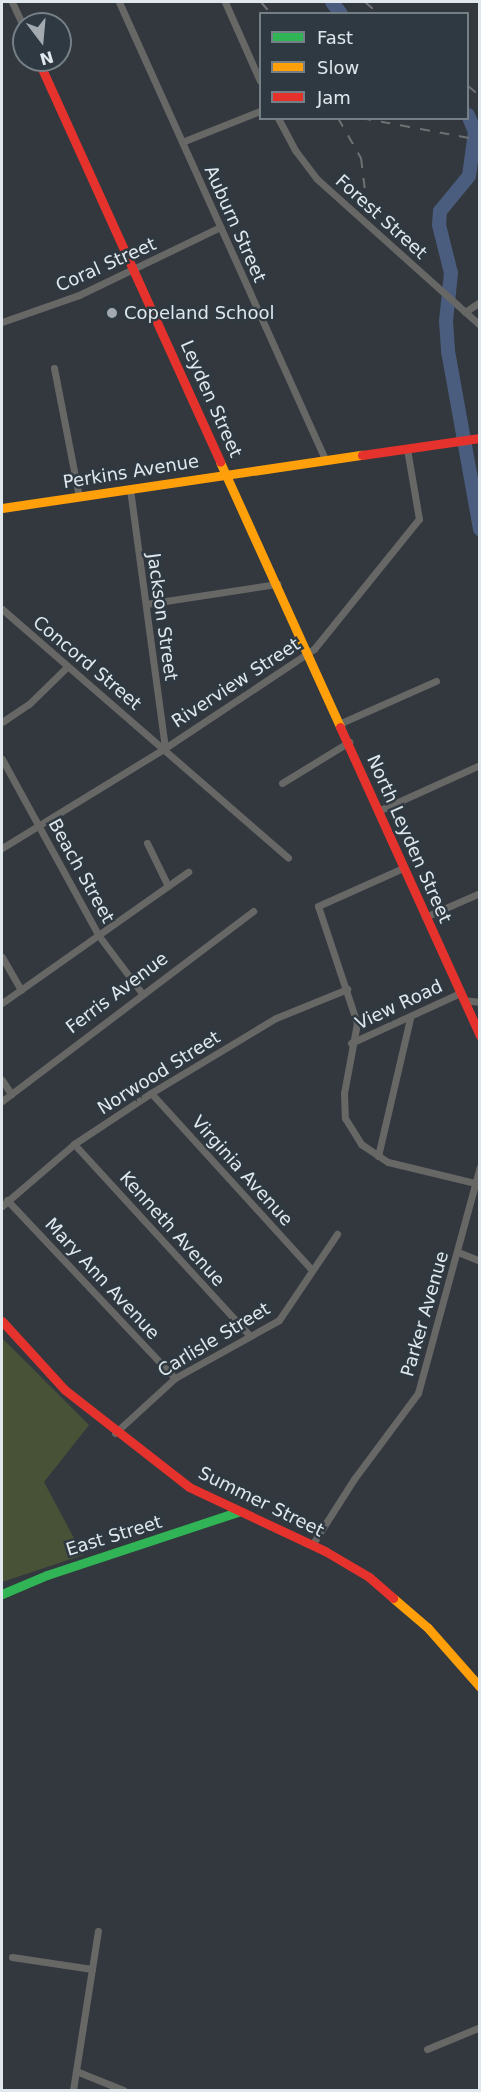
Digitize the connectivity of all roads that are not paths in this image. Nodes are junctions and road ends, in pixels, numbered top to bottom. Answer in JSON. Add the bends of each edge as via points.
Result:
{"nodes":[{"id":1,"x":119,"y":2,"type":"edge"},
{"id":2,"x":225,"y":2,"type":"edge"},
{"id":3,"x":44,"y":72,"type":"edge"},
{"id":4,"x":259,"y":77,"type":"edge"},
{"id":5,"x":259,"y":112,"type":"edge"},
{"id":6,"x":279,"y":120,"type":"edge"},
{"id":7,"x":182,"y":142,"type":"junction"},
{"id":8,"x":220,"y":226,"type":"junction"},
{"id":9,"x":134,"y":269,"type":"junction"},
{"id":10,"x":480,"y":302,"type":"edge"},
{"id":11,"x":465,"y":312,"type":"junction"},
{"id":12,"x":2,"y":322,"type":"edge"},
{"id":13,"x":480,"y":325,"type":"edge"},
{"id":14,"x":54,"y":368,"type":"dead end"},
{"id":15,"x":476,"y":439,"type":"edge"},
{"id":16,"x":407,"y":449,"type":"junction"},
{"id":17,"x":325,"y":459,"type":"junction"},
{"id":18,"x":227,"y":474,"type":"junction"},
{"id":19,"x":130,"y":489,"type":"junction"},
{"id":20,"x":79,"y":497,"type":"junction"},
{"id":21,"x":2,"y":508,"type":"edge"},
{"id":22,"x":277,"y":584,"type":"junction"},
{"id":23,"x":146,"y":604,"type":"junction"},
{"id":24,"x":2,"y":609,"type":"edge"},
{"id":25,"x":309,"y":654,"type":"junction"},
{"id":26,"x":68,"y":666,"type":"junction"},
{"id":27,"x":436,"y":681,"type":"dead end"},
{"id":28,"x":2,"y":722,"type":"edge"},
{"id":29,"x":341,"y":723,"type":"junction"},
{"id":30,"x":349,"y":742,"type":"junction"},
{"id":31,"x":165,"y":748,"type":"junction"},
{"id":32,"x":2,"y":759,"type":"edge"},
{"id":33,"x":480,"y":765,"type":"edge"},
{"id":34,"x":282,"y":783,"type":"dead end"},
{"id":35,"x":378,"y":811,"type":"junction"},
{"id":36,"x":39,"y":825,"type":"junction"},
{"id":37,"x":147,"y":843,"type":"dead end"},
{"id":38,"x":2,"y":848,"type":"edge"},
{"id":39,"x":288,"y":858,"type":"dead end"},
{"id":40,"x":403,"y":868,"type":"junction"},
{"id":41,"x":188,"y":872,"type":"dead end"},
{"id":42,"x":168,"y":886,"type":"junction"},
{"id":43,"x":480,"y":892,"type":"edge"},
{"id":44,"x":252,"y":911,"type":"dead end"},
{"id":45,"x":425,"y":916,"type":"junction"},
{"id":46,"x":99,"y":936,"type":"junction"},
{"id":47,"x":2,"y":957,"type":"edge"},
{"id":48,"x":347,"y":989,"type":"junction"},
{"id":49,"x":21,"y":990,"type":"junction"},
{"id":50,"x":141,"y":993,"type":"junction"},
{"id":51,"x":461,"y":996,"type":"junction"},
{"id":52,"x":480,"y":1002,"type":"edge"},
{"id":53,"x":2,"y":1004,"type":"edge"},
{"id":54,"x":410,"y":1018,"type":"junction"},
{"id":55,"x":480,"y":1036,"type":"edge"},
{"id":56,"x":351,"y":1043,"type":"junction"},
{"id":57,"x":2,"y":1080,"type":"edge"},
{"id":58,"x":151,"y":1093,"type":"junction"},
{"id":59,"x":11,"y":1094,"type":"junction"},
{"id":60,"x":2,"y":1101,"type":"edge"},
{"id":61,"x":74,"y":1144,"type":"junction"},
{"id":62,"x":378,"y":1156,"type":"junction"},
{"id":63,"x":480,"y":1167,"type":"edge"},
{"id":64,"x":475,"y":1183,"type":"junction"},
{"id":65,"x":4,"y":1203,"type":"edge"},
{"id":66,"x":337,"y":1234,"type":"dead end"},
{"id":67,"x":458,"y":1252,"type":"junction"},
{"id":68,"x":480,"y":1261,"type":"edge"},
{"id":69,"x":311,"y":1269,"type":"junction"},
{"id":70,"x":2,"y":1321,"type":"edge"},
{"id":71,"x":248,"y":1334,"type":"junction"},
{"id":72,"x":175,"y":1378,"type":"junction"},
{"id":73,"x":115,"y":1432,"type":"junction"},
{"id":74,"x":238,"y":1512,"type":"junction"},
{"id":75,"x":312,"y":1545,"type":"junction"},
{"id":76,"x":2,"y":1594,"type":"edge"},
{"id":77,"x":480,"y":1687,"type":"edge"},
{"id":78,"x":98,"y":1931,"type":"dead end"},
{"id":79,"x":12,"y":1957,"type":"dead end"},
{"id":80,"x":92,"y":1969,"type":"junction"},
{"id":81,"x":479,"y":2029,"type":"edge"},
{"id":82,"x":427,"y":2049,"type":"dead end"},
{"id":83,"x":76,"y":2071,"type":"junction"},
{"id":84,"x":73,"y":2091,"type":"edge"},
{"id":85,"x":123,"y":2091,"type":"edge"}],
"edges":[{"from":1,"to":7,"type":"street","name":"Auburn Street"},
{"from":2,"to":4,"type":"street"},
{"from":3,"to":9,"type":"street","name":"Leyden Street"},
{"from":5,"to":7,"type":"street"},
{"from":6,"to":11,"type":"street","name":"Forest Street","via":[[317,179]]},
{"from":7,"to":8,"type":"street","name":"Auburn Street"},
{"from":8,"to":9,"type":"street","name":"Coral Street"},
{"from":8,"to":17,"type":"street","name":"Auburn Street"},
{"from":9,"to":12,"type":"street","name":"Coral Street","via":[[79,295]]},
{"from":9,"to":18,"type":"street","name":"Leyden Street"},
{"from":10,"to":11,"type":"street"},
{"from":11,"to":13,"type":"street","name":"Forest Street"},
{"from":14,"to":20,"type":"street"},
{"from":15,"to":16,"type":"street","name":"Perkins Avenue"},
{"from":16,"to":17,"type":"street","name":"Perkins Avenue"},
{"from":16,"to":25,"type":"street","name":"Riverview Street","via":[[419,519]]},
{"from":17,"to":18,"type":"street","name":"Perkins Avenue"},
{"from":18,"to":19,"type":"street","name":"Perkins Avenue"},
{"from":18,"to":22,"type":"street","name":"Leyden Street"},
{"from":19,"to":20,"type":"street","name":"Perkins Avenue"},
{"from":19,"to":23,"type":"street","name":"Jackson Street"},
{"from":20,"to":21,"type":"street","name":"Perkins Avenue"},
{"from":22,"to":23,"type":"street"},
{"from":22,"to":25,"type":"street","name":"Leyden Street"},
{"from":23,"to":31,"type":"street","name":"Jackson Street"},
{"from":24,"to":26,"type":"street","name":"Concord Street"},
{"from":25,"to":29,"type":"street","name":"North Leyden Street"},
{"from":25,"to":31,"type":"street","name":"Riverview Street"},
{"from":26,"to":28,"type":"street","via":[[29,704]]},
{"from":26,"to":31,"type":"street","name":"Concord Street"},
{"from":27,"to":29,"type":"street"},
{"from":29,"to":30,"type":"street","name":"North Leyden Street"},
{"from":30,"to":34,"type":"street"},
{"from":30,"to":35,"type":"street","name":"North Leyden Street"},
{"from":31,"to":36,"type":"street","name":"Riverview Street"},
{"from":31,"to":39,"type":"street","name":"Concord Street"},
{"from":32,"to":36,"type":"street","name":"Beach Street"},
{"from":33,"to":35,"type":"street"},
{"from":35,"to":40,"type":"street","name":"North Leyden Street"},
{"from":36,"to":38,"type":"street","name":"Riverview Street"},
{"from":36,"to":46,"type":"street","name":"Beach Street"},
{"from":37,"to":42,"type":"street"},
{"from":40,"to":45,"type":"street","name":"North Leyden Street"},
{"from":40,"to":48,"type":"street","via":[[318,906]]},
{"from":41,"to":42,"type":"street"},
{"from":42,"to":46,"type":"street"},
{"from":43,"to":45,"type":"street"},
{"from":44,"to":50,"type":"street","name":"Ferris Avenue"},
{"from":45,"to":51,"type":"street","name":"North Leyden Street"},
{"from":46,"to":49,"type":"street"},
{"from":46,"to":50,"type":"street","name":"Beach Street"},
{"from":47,"to":49,"type":"street"},
{"from":48,"to":56,"type":"street","via":[[357,1023]]},
{"from":48,"to":58,"type":"street","name":"Norwood Street","via":[[276,1018]]},
{"from":49,"to":53,"type":"street"},
{"from":50,"to":59,"type":"street","name":"Ferris Avenue"},
{"from":51,"to":52,"type":"street"},
{"from":51,"to":54,"type":"street","name":"View Road"},
{"from":51,"to":55,"type":"street","name":"North Leyden Street"},
{"from":54,"to":56,"type":"street","name":"View Road"},
{"from":54,"to":62,"type":"street"},
{"from":56,"to":62,"type":"street","via":[[345,1118],[356,1139]]},
{"from":57,"to":59,"type":"street"},
{"from":58,"to":61,"type":"street","name":"Norwood Street"},
{"from":58,"to":69,"type":"street","name":"Virginia Avenue"},
{"from":59,"to":60,"type":"street","name":"Ferris Avenue"},
{"from":61,"to":65,"type":"street","name":"Norwood Street"},
{"from":61,"to":71,"type":"street","name":"Kenneth Avenue"},
{"from":62,"to":64,"type":"street","via":[[428,1174]]},
{"from":63,"to":64,"type":"street","name":"Parker Avenue"},
{"from":64,"to":67,"type":"street","name":"Parker Avenue"},
{"from":65,"to":72,"type":"street","name":"Mary Ann Avenue"},
{"from":66,"to":69,"type":"street","name":"Carlisle Street"},
{"from":67,"to":68,"type":"street"},
{"from":67,"to":75,"type":"street","name":"Parker Avenue","via":[[418,1393],[354,1479]]},
{"from":69,"to":71,"type":"street","name":"Carlisle Street","via":[[279,1320]]},
{"from":70,"to":73,"type":"street","name":"Summer Street","via":[[55,1380]]},
{"from":71,"to":72,"type":"street","name":"Carlisle Street"},
{"from":72,"to":73,"type":"street","name":"Carlisle Street"},
{"from":73,"to":74,"type":"street","name":"Summer Street","via":[[195,1491]]},
{"from":74,"to":75,"type":"street","name":"Summer Street"},
{"from":74,"to":76,"type":"street","name":"East Street","via":[[63,1569]]},
{"from":75,"to":77,"type":"street","name":"Summer Street","via":[[351,1565],[400,1602]]},
{"from":78,"to":80,"type":"street"},
{"from":79,"to":80,"type":"street"},
{"from":80,"to":83,"type":"street"},
{"from":81,"to":82,"type":"street"},
{"from":83,"to":84,"type":"street"},
{"from":83,"to":85,"type":"street"}]}
